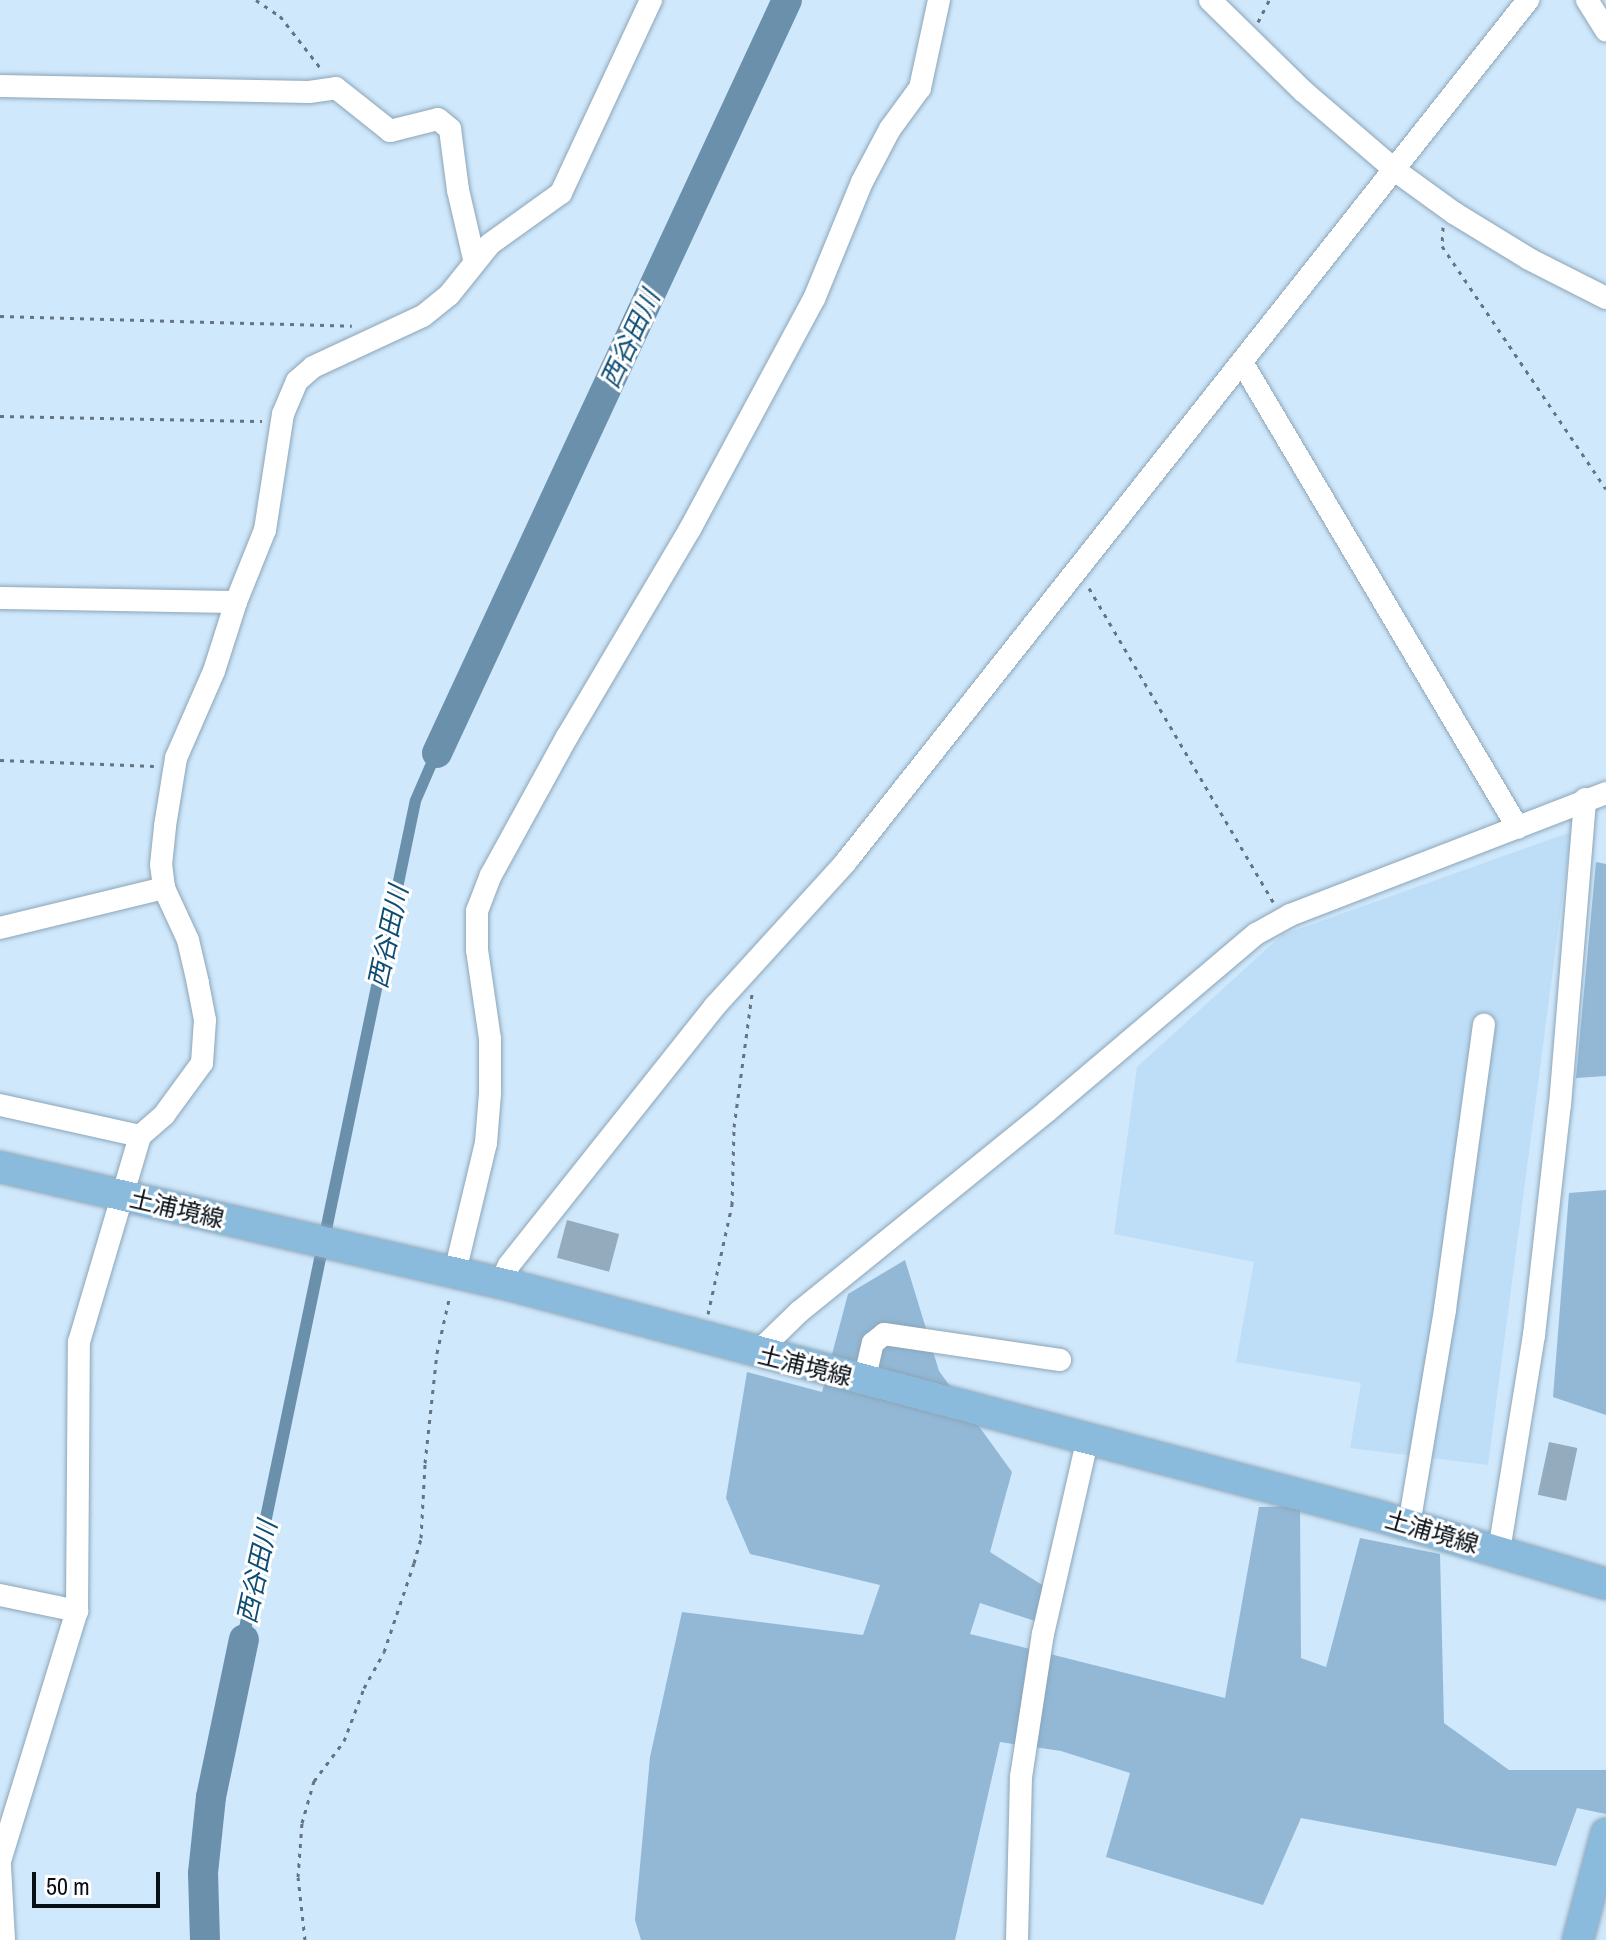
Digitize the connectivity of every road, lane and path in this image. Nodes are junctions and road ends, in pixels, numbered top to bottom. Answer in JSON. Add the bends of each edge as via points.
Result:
{"nodes":[{"id":1,"x":256,"y":0,"type":"edge"},
{"id":2,"x":651,"y":0,"type":"edge"},
{"id":3,"x":939,"y":0,"type":"edge"},
{"id":4,"x":1210,"y":0,"type":"edge"},
{"id":5,"x":1528,"y":0,"type":"edge"},
{"id":6,"x":1587,"y":0,"type":"edge"},
{"id":7,"x":1606,"y":30,"type":"edge"},
{"id":8,"x":0,"y":86,"type":"edge"},
{"id":9,"x":336,"y":88,"type":"junction"},
{"id":10,"x":1396,"y":171,"type":"junction"},
{"id":11,"x":1451,"y":211,"type":"junction"},
{"id":12,"x":474,"y":259,"type":"junction"},
{"id":13,"x":1606,"y":298,"type":"edge"},
{"id":14,"x":0,"y":316,"type":"edge"},
{"id":15,"x":379,"y":338,"type":"junction"},
{"id":16,"x":1243,"y":364,"type":"junction"},
{"id":17,"x":0,"y":416,"type":"edge"},
{"id":18,"x":282,"y":421,"type":"junction"},
{"id":19,"x":1606,"y":489,"type":"edge"},
{"id":20,"x":1078,"y":571,"type":"junction"},
{"id":21,"x":0,"y":598,"type":"edge"},
{"id":22,"x":236,"y":602,"type":"junction"},
{"id":23,"x":0,"y":760,"type":"edge"},
{"id":24,"x":174,"y":767,"type":"junction"},
{"id":25,"x":1596,"y":796,"type":"edge"},
{"id":26,"x":1518,"y":828,"type":"junction"},
{"id":27,"x":164,"y":888,"type":"junction"},
{"id":28,"x":1283,"y":919,"type":"junction"},
{"id":29,"x":0,"y":928,"type":"edge"},
{"id":30,"x":751,"y":966,"type":"junction"},
{"id":31,"x":1484,"y":1025,"type":"dead end"},
{"id":32,"x":0,"y":1105,"type":"edge"},
{"id":33,"x":140,"y":1136,"type":"junction"},
{"id":34,"x":0,"y":1167,"type":"edge"},
{"id":35,"x":123,"y":1196,"type":"junction"},
{"id":36,"x":455,"y":1272,"type":"junction"},
{"id":37,"x":500,"y":1283,"type":"junction"},
{"id":38,"x":702,"y":1338,"type":"junction"},
{"id":39,"x":762,"y":1355,"type":"junction"},
{"id":40,"x":1060,"y":1360,"type":"dead end"},
{"id":41,"x":864,"y":1381,"type":"junction"},
{"id":42,"x":1088,"y":1438,"type":"junction"},
{"id":43,"x":1409,"y":1525,"type":"junction"},
{"id":44,"x":1499,"y":1551,"type":"junction"},
{"id":45,"x":1606,"y":1584,"type":"edge"},
{"id":46,"x":0,"y":1595,"type":"edge"},
{"id":47,"x":77,"y":1611,"type":"junction"},
{"id":48,"x":1606,"y":1834,"type":"edge"},
{"id":49,"x":0,"y":1863,"type":"edge"},
{"id":50,"x":4,"y":1940,"type":"edge"},
{"id":51,"x":305,"y":1940,"type":"edge"},
{"id":52,"x":1017,"y":1940,"type":"edge"},
{"id":53,"x":1578,"y":1940,"type":"edge"}],
"edges":[{"from":1,"to":9,"type":"path","via":[[280,16]]},
{"from":2,"to":12,"type":"street","via":[[561,193]]},
{"from":3,"to":36,"type":"street","via":[[920,88],[890,129],[862,182],[814,299],[690,529],[491,875],[477,911],[490,1093],[486,1143]]},
{"from":4,"to":10,"type":"street","via":[[1303,91]]},
{"from":5,"to":10,"type":"street"},
{"from":6,"to":7,"type":"street"},
{"from":8,"to":9,"type":"street","via":[[309,92]]},
{"from":9,"to":12,"type":"street","via":[[390,131],[431,119],[444,121],[450,129]]},
{"from":10,"to":11,"type":"street"},
{"from":10,"to":16,"type":"street"},
{"from":11,"to":13,"type":"street"},
{"from":11,"to":19,"type":"path","via":[[1442,246]]},
{"from":12,"to":15,"type":"street","via":[[449,295],[423,316]]},
{"from":14,"to":15,"type":"path","via":[[353,326],[372,330]]},
{"from":15,"to":18,"type":"street","via":[[313,367],[297,381]]},
{"from":16,"to":20,"type":"street"},
{"from":16,"to":26,"type":"street"},
{"from":17,"to":18,"type":"path"},
{"from":18,"to":22,"type":"street","via":[[265,530]]},
{"from":20,"to":28,"type":"path"},
{"from":20,"to":30,"type":"street","via":[[845,863]]},
{"from":21,"to":22,"type":"street"},
{"from":22,"to":24,"type":"street"},
{"from":23,"to":24,"type":"path"},
{"from":24,"to":27,"type":"street","via":[[161,865]]},
{"from":25,"to":26,"type":"street"},
{"from":25,"to":44,"type":"street","via":[[1536,1319]]},
{"from":26,"to":28,"type":"street"},
{"from":27,"to":29,"type":"street"},
{"from":27,"to":33,"type":"street","via":[[188,940],[198,983],[205,1020],[202,1063],[164,1115]]},
{"from":28,"to":39,"type":"street","via":[[1256,934],[799,1312],[764,1346]]},
{"from":30,"to":37,"type":"street","via":[[509,1265]]},
{"from":30,"to":38,"type":"path","via":[[753,986],[734,1127],[736,1177]]},
{"from":31,"to":43,"type":"street"},
{"from":32,"to":33,"type":"street"},
{"from":33,"to":35,"type":"street"},
{"from":34,"to":35,"type":"main road","name":"土浦境線"},
{"from":35,"to":36,"type":"main road","name":"土浦境線"},
{"from":35,"to":47,"type":"street","via":[[79,1342]]},
{"from":36,"to":37,"type":"main road","name":"土浦境線"},
{"from":36,"to":51,"type":"path","via":[[437,1353],[421,1538],[384,1652],[344,1741],[314,1781],[302,1823],[298,1877]]},
{"from":37,"to":38,"type":"main road","name":"土浦境線"},
{"from":38,"to":39,"type":"main road","name":"土浦境線"},
{"from":39,"to":41,"type":"main road","name":"土浦境線"},
{"from":40,"to":41,"type":"street","via":[[884,1334],[873,1343]]},
{"from":41,"to":42,"type":"main road","name":"土浦境線"},
{"from":42,"to":43,"type":"main road","name":"土浦境線"},
{"from":42,"to":52,"type":"street","via":[[1052,1588],[1021,1777]]},
{"from":43,"to":44,"type":"main road","name":"土浦境線"},
{"from":44,"to":45,"type":"main road","name":"土浦境線"},
{"from":46,"to":47,"type":"street"},
{"from":47,"to":49,"type":"street"},
{"from":48,"to":53,"type":"main road"},
{"from":49,"to":50,"type":"street"}]}
